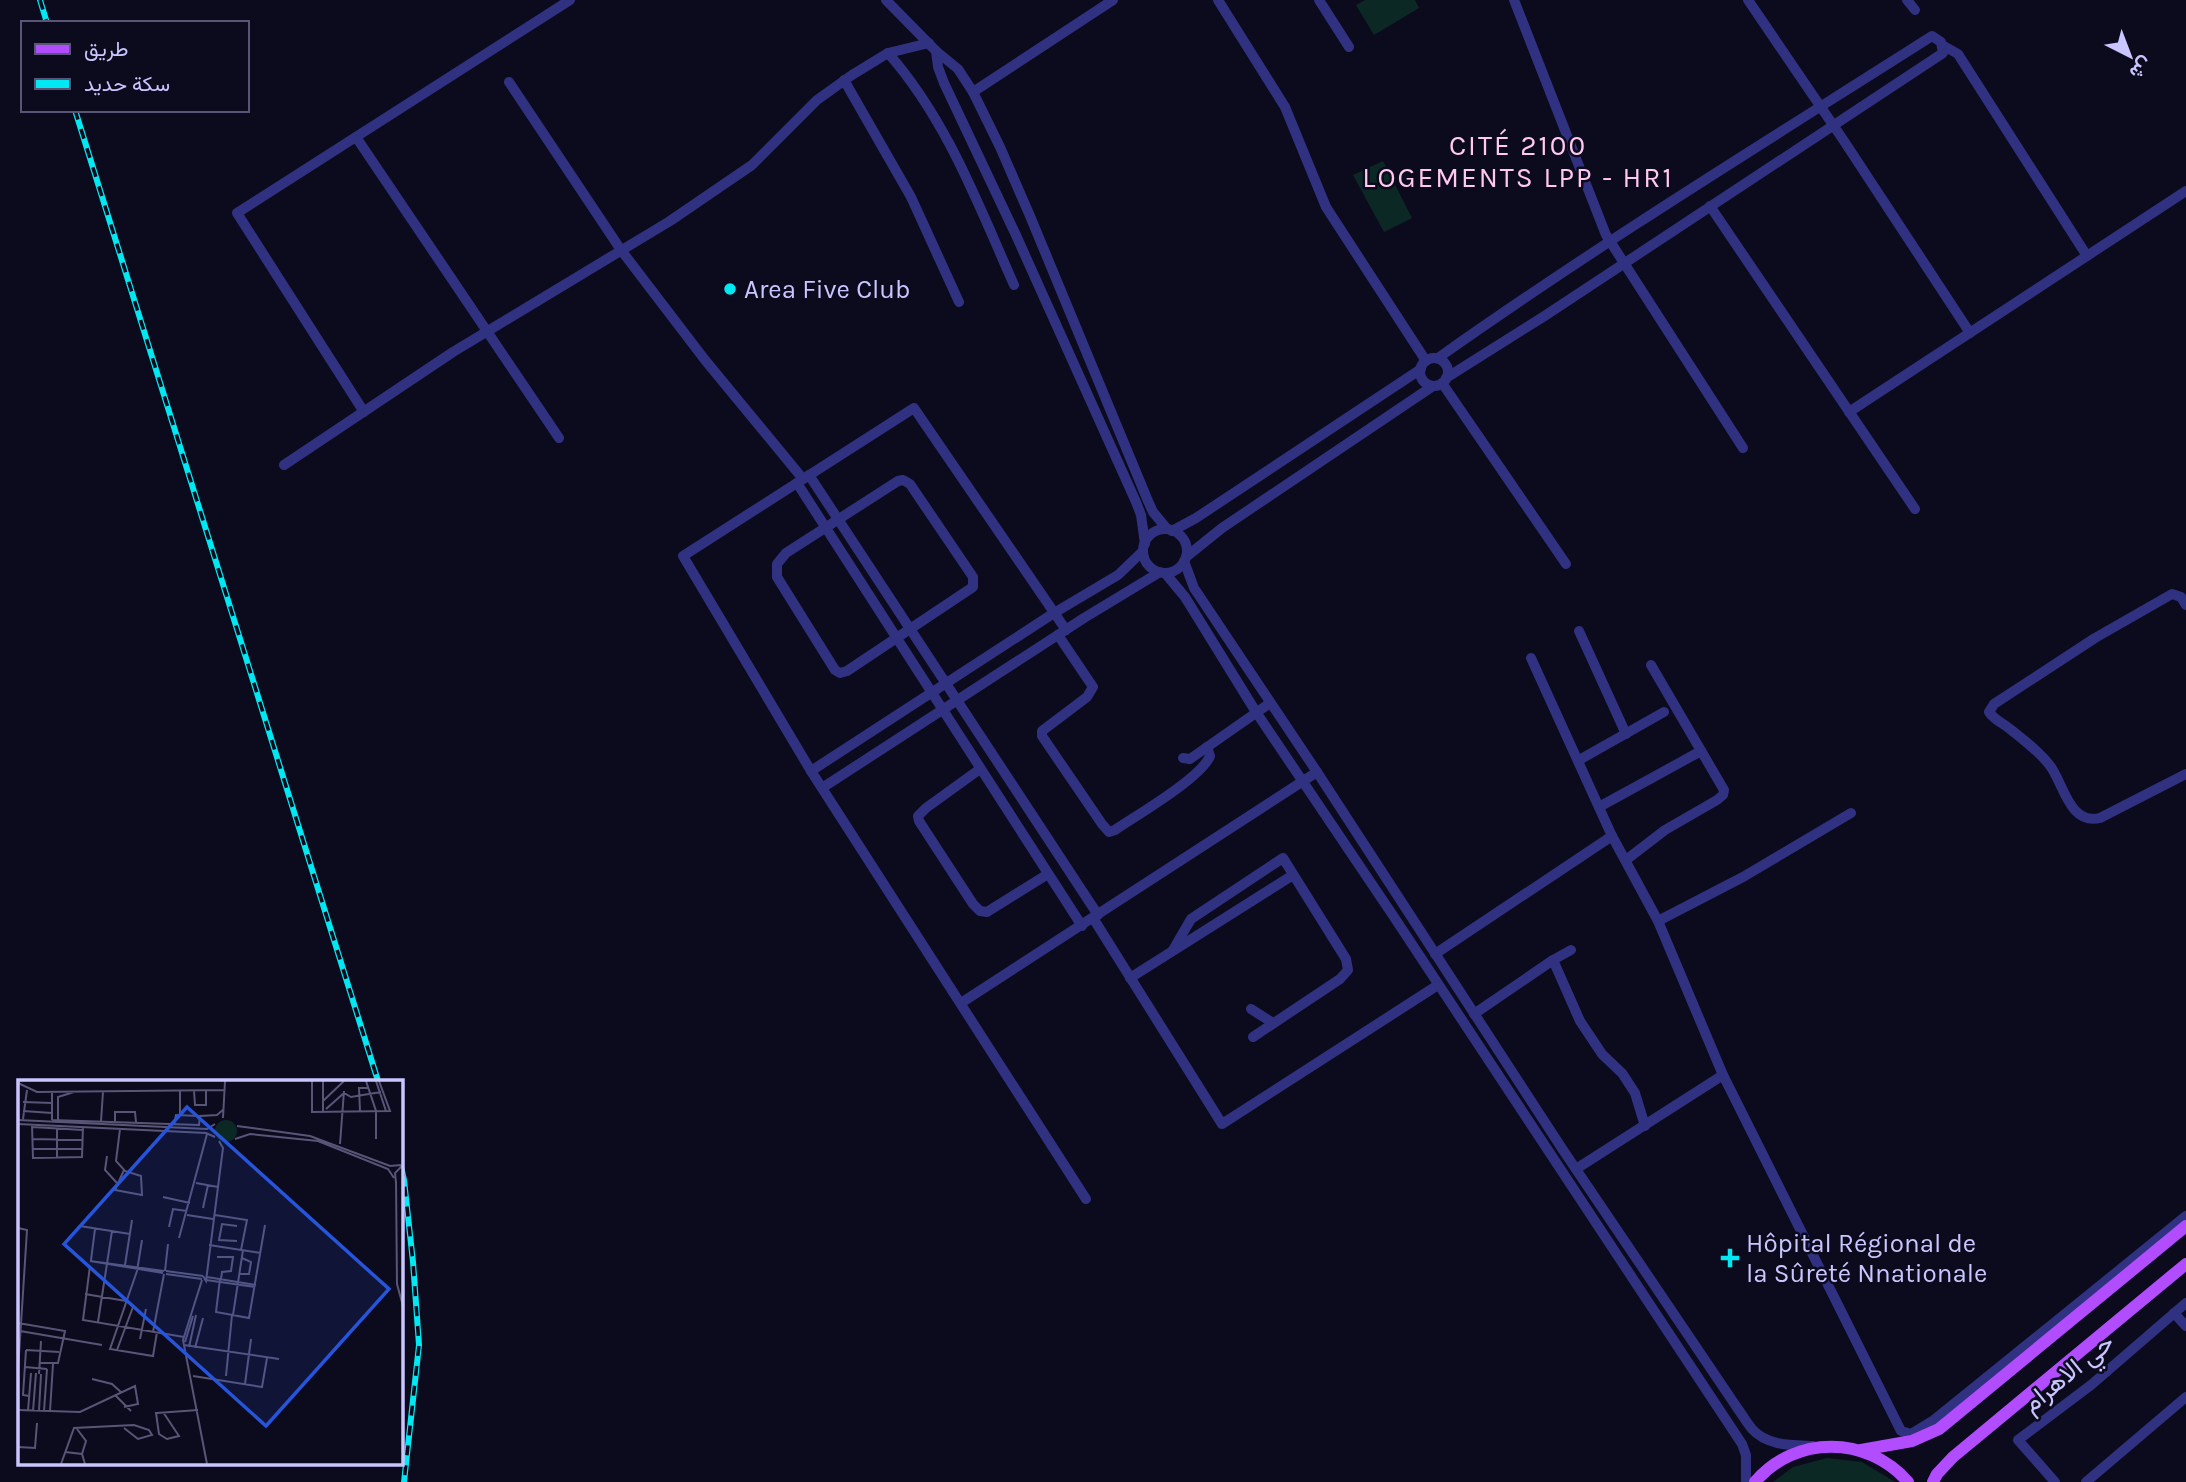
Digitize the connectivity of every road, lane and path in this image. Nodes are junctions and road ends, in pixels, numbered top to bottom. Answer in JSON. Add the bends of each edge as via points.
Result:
{"nodes":[{"id":1,"x":570,"y":0,"type":"edge"},
{"id":2,"x":886,"y":0,"type":"edge"},
{"id":3,"x":1114,"y":0,"type":"edge"},
{"id":4,"x":1219,"y":0,"type":"edge"},
{"id":5,"x":1319,"y":0,"type":"edge"},
{"id":6,"x":1514,"y":0,"type":"edge"},
{"id":7,"x":1748,"y":0,"type":"edge"},
{"id":8,"x":1907,"y":0,"type":"edge"},
{"id":9,"x":1915,"y":10,"type":"dead end"},
{"id":10,"x":1942,"y":45,"type":"junction"},
{"id":11,"x":932,"y":47,"type":"junction"},
{"id":12,"x":1349,"y":47,"type":"dead end"},
{"id":13,"x":888,"y":53,"type":"junction"},
{"id":14,"x":844,"y":80,"type":"junction"},
{"id":15,"x":509,"y":82,"type":"dead end"},
{"id":16,"x":972,"y":92,"type":"junction"},
{"id":17,"x":1821,"y":107,"type":"junction"},
{"id":18,"x":1833,"y":125,"type":"junction"},
{"id":19,"x":356,"y":137,"type":"junction"},
{"id":20,"x":2186,"y":191,"type":"edge"},
{"id":21,"x":1710,"y":206,"type":"junction"},
{"id":22,"x":1610,"y":241,"type":"junction"},
{"id":23,"x":621,"y":250,"type":"junction"},
{"id":24,"x":2087,"y":256,"type":"junction"},
{"id":25,"x":1624,"y":263,"type":"junction"},
{"id":26,"x":1014,"y":285,"type":"dead end"},
{"id":27,"x":959,"y":302,"type":"dead end"},
{"id":28,"x":486,"y":332,"type":"junction"},
{"id":29,"x":1970,"y":333,"type":"junction"},
{"id":30,"x":1438,"y":358,"type":"junction"},
{"id":31,"x":1423,"y":365,"type":"junction"},
{"id":32,"x":1440,"y":382,"type":"junction"},
{"id":33,"x":364,"y":412,"type":"junction"},
{"id":34,"x":1849,"y":412,"type":"junction"},
{"id":35,"x":559,"y":438,"type":"dead end"},
{"id":36,"x":1743,"y":448,"type":"dead end"},
{"id":37,"x":284,"y":465,"type":"dead end"},
{"id":38,"x":803,"y":479,"type":"junction"},
{"id":39,"x":1915,"y":509,"type":"dead end"},
{"id":40,"x":839,"y":519,"type":"junction"},
{"id":41,"x":825,"y":527,"type":"junction"},
{"id":42,"x":1169,"y":530,"type":"junction"},
{"id":43,"x":1144,"y":547,"type":"junction"},
{"id":44,"x":1185,"y":559,"type":"junction"},
{"id":45,"x":1566,"y":564,"type":"dead end"},
{"id":46,"x":1163,"y":573,"type":"junction"},
{"id":47,"x":2186,"y":605,"type":"edge"},
{"id":48,"x":1054,"y":613,"type":"junction"},
{"id":49,"x":912,"y":629,"type":"junction"},
{"id":50,"x":1579,"y":631,"type":"dead end"},
{"id":51,"x":1062,"y":632,"type":"junction"},
{"id":52,"x":897,"y":639,"type":"junction"},
{"id":53,"x":1531,"y":658,"type":"dead end"},
{"id":54,"x":1651,"y":665,"type":"dead end"},
{"id":55,"x":947,"y":682,"type":"junction"},
{"id":56,"x":931,"y":693,"type":"junction"},
{"id":57,"x":958,"y":700,"type":"junction"},
{"id":58,"x":1270,"y":703,"type":"junction"},
{"id":59,"x":942,"y":710,"type":"junction"},
{"id":60,"x":1256,"y":712,"type":"junction"},
{"id":61,"x":1664,"y":712,"type":"dead end"},
{"id":62,"x":1626,"y":734,"type":"junction"},
{"id":63,"x":1207,"y":747,"type":"junction"},
{"id":64,"x":1701,"y":751,"type":"junction"},
{"id":65,"x":1183,"y":758,"type":"dead end"},
{"id":66,"x":1579,"y":760,"type":"junction"},
{"id":67,"x":980,"y":769,"type":"junction"},
{"id":68,"x":811,"y":771,"type":"junction"},
{"id":69,"x":1317,"y":772,"type":"junction"},
{"id":70,"x":2186,"y":774,"type":"edge"},
{"id":71,"x":1303,"y":781,"type":"junction"},
{"id":72,"x":822,"y":788,"type":"junction"},
{"id":73,"x":1599,"y":807,"type":"junction"},
{"id":74,"x":1851,"y":813,"type":"dead end"},
{"id":75,"x":1612,"y":836,"type":"junction"},
{"id":76,"x":1626,"y":860,"type":"junction"},
{"id":77,"x":1048,"y":874,"type":"junction"},
{"id":78,"x":1293,"y":874,"type":"junction"},
{"id":79,"x":1096,"y":916,"type":"junction"},
{"id":80,"x":1658,"y":921,"type":"junction"},
{"id":81,"x":1082,"y":926,"type":"junction"},
{"id":82,"x":1173,"y":950,"type":"junction"},
{"id":83,"x":1571,"y":950,"type":"dead end"},
{"id":84,"x":1435,"y":954,"type":"junction"},
{"id":85,"x":1553,"y":960,"type":"junction"},
{"id":86,"x":1130,"y":978,"type":"junction"},
{"id":87,"x":1438,"y":985,"type":"junction"},
{"id":88,"x":961,"y":1003,"type":"junction"},
{"id":89,"x":1251,"y":1009,"type":"dead end"},
{"id":90,"x":1474,"y":1014,"type":"junction"},
{"id":91,"x":1273,"y":1024,"type":"junction"},
{"id":92,"x":1253,"y":1037,"type":"dead end"},
{"id":93,"x":1723,"y":1075,"type":"junction"},
{"id":94,"x":1644,"y":1126,"type":"junction"},
{"id":95,"x":1563,"y":1150,"type":"junction"},
{"id":96,"x":1553,"y":1157,"type":"junction"},
{"id":97,"x":1576,"y":1169,"type":"junction"},
{"id":98,"x":1086,"y":1199,"type":"dead end"},
{"id":99,"x":2186,"y":1216,"type":"edge"},
{"id":100,"x":2186,"y":1226,"type":"edge"},
{"id":101,"x":1629,"y":1247,"type":"junction"},
{"id":102,"x":1618,"y":1255,"type":"junction"},
{"id":103,"x":2186,"y":1264,"type":"edge"},
{"id":104,"x":2186,"y":1303,"type":"edge"},
{"id":105,"x":2174,"y":1313,"type":"junction"},
{"id":106,"x":2186,"y":1326,"type":"edge"},
{"id":107,"x":2186,"y":1397,"type":"edge"},
{"id":108,"x":1817,"y":1447,"type":"junction"},
{"id":109,"x":1861,"y":1450,"type":"junction"},
{"id":110,"x":1746,"y":1482,"type":"edge"},
{"id":111,"x":1755,"y":1482,"type":"edge"},
{"id":112,"x":1908,"y":1482,"type":"edge"},
{"id":113,"x":1933,"y":1482,"type":"edge"},
{"id":114,"x":2055,"y":1482,"type":"edge"},
{"id":115,"x":2086,"y":1482,"type":"edge"}],
"edges":[{"from":1,"to":19,"type":"street"},
{"from":2,"to":11,"type":"street"},
{"from":3,"to":16,"type":"street"},
{"from":4,"to":31,"type":"street","via":[[1284,107],[1326,207]]},
{"from":5,"to":12,"type":"street"},
{"from":6,"to":22,"type":"street"},
{"from":7,"to":17,"type":"street"},
{"from":8,"to":9,"type":"street"},
{"from":10,"to":17,"type":"street","via":[[1932,36]]},
{"from":10,"to":18,"type":"street","via":[[1943,52]]},
{"from":10,"to":24,"type":"street","via":[[1958,54]]},
{"from":11,"to":13,"type":"street"},
{"from":11,"to":16,"type":"street","via":[[958,69]]},
{"from":11,"to":43,"type":"street","via":[[944,83],[1136,502]]},
{"from":13,"to":14,"type":"street"},
{"from":13,"to":26,"type":"street","via":[[934,115]]},
{"from":14,"to":23,"type":"street","via":[[817,100],[752,165]]},
{"from":14,"to":27,"type":"street","via":[[911,197]]},
{"from":15,"to":23,"type":"street"},
{"from":16,"to":42,"type":"street","via":[[1025,204],[1148,501]]},
{"from":17,"to":18,"type":"street"},
{"from":17,"to":22,"type":"street"},
{"from":18,"to":21,"type":"street"},
{"from":18,"to":29,"type":"street"},
{"from":19,"to":28,"type":"street"},
{"from":19,"to":33,"type":"street","via":[[237,213]]},
{"from":20,"to":24,"type":"street"},
{"from":21,"to":25,"type":"street"},
{"from":21,"to":34,"type":"street"},
{"from":22,"to":25,"type":"street"},
{"from":22,"to":30,"type":"street"},
{"from":23,"to":28,"type":"street"},
{"from":23,"to":38,"type":"street"},
{"from":24,"to":29,"type":"street"},
{"from":25,"to":32,"type":"street"},
{"from":25,"to":36,"type":"street"},
{"from":28,"to":33,"type":"street"},
{"from":28,"to":35,"type":"street"},
{"from":29,"to":34,"type":"street"},
{"from":30,"to":31,"type":"street"},
{"from":30,"to":32,"type":"street","via":[[1447,368]]},
{"from":31,"to":32,"type":"street","via":[[1424,382]]},
{"from":31,"to":42,"type":"street","via":[[1196,518]]},
{"from":32,"to":44,"type":"street","via":[[1222,528]]},
{"from":32,"to":45,"type":"street"},
{"from":33,"to":37,"type":"street"},
{"from":34,"to":39,"type":"street"},
{"from":38,"to":40,"type":"street"},
{"from":38,"to":41,"type":"street"},
{"from":38,"to":48,"type":"street","via":[[914,408]]},
{"from":38,"to":68,"type":"street","via":[[683,556]]},
{"from":40,"to":41,"type":"street"},
{"from":40,"to":49,"type":"street"},
{"from":40,"to":49,"type":"street","via":[[898,481],[907,481],[973,578],[973,587]]},
{"from":41,"to":52,"type":"street"},
{"from":41,"to":52,"type":"street","via":[[786,553],[776,571],[835,670],[844,673]]},
{"from":42,"to":43,"type":"street","via":[[1153,533]]},
{"from":42,"to":44,"type":"street","via":[[1186,544]]},
{"from":43,"to":46,"type":"street","via":[[1148,565]]},
{"from":43,"to":48,"type":"street","via":[[1118,575]]},
{"from":44,"to":46,"type":"street","via":[[1175,570]]},
{"from":44,"to":58,"type":"street","via":[[1194,588]]},
{"from":46,"to":51,"type":"street"},
{"from":46,"to":60,"type":"street","via":[[1185,597]]},
{"from":47,"to":70,"type":"street","via":[[2172,594],[2095,638],[1994,704],[1989,712],[2048,763],[2077,814],[2086,819],[2100,818]]},
{"from":48,"to":51,"type":"street"},
{"from":48,"to":55,"type":"street"},
{"from":49,"to":52,"type":"street"},
{"from":49,"to":55,"type":"street"},
{"from":50,"to":62,"type":"street"},
{"from":51,"to":57,"type":"street"},
{"from":51,"to":63,"type":"street","via":[[1093,687],[1087,697],[1042,731],[1042,736],[1109,832],[1207,763]]},
{"from":52,"to":56,"type":"street"},
{"from":53,"to":66,"type":"street"},
{"from":54,"to":64,"type":"street"},
{"from":55,"to":56,"type":"street"},
{"from":55,"to":57,"type":"street"},
{"from":56,"to":59,"type":"street"},
{"from":56,"to":68,"type":"street"},
{"from":57,"to":59,"type":"street"},
{"from":57,"to":79,"type":"street"},
{"from":58,"to":60,"type":"street"},
{"from":58,"to":69,"type":"street"},
{"from":59,"to":67,"type":"street"},
{"from":59,"to":72,"type":"street"},
{"from":60,"to":63,"type":"street"},
{"from":60,"to":71,"type":"street"},
{"from":61,"to":62,"type":"street"},
{"from":62,"to":66,"type":"street"},
{"from":63,"to":65,"type":"street"},
{"from":64,"to":73,"type":"street"},
{"from":64,"to":76,"type":"street","via":[[1723,795]]},
{"from":66,"to":73,"type":"street"},
{"from":67,"to":77,"type":"street"},
{"from":67,"to":77,"type":"street","via":[[918,816],[972,904],[987,912]]},
{"from":68,"to":72,"type":"street"},
{"from":69,"to":71,"type":"street"},
{"from":69,"to":84,"type":"street"},
{"from":71,"to":79,"type":"street"},
{"from":71,"to":87,"type":"street"},
{"from":72,"to":88,"type":"street"},
{"from":73,"to":75,"type":"street"},
{"from":74,"to":80,"type":"street"},
{"from":75,"to":76,"type":"street"},
{"from":75,"to":84,"type":"street"},
{"from":76,"to":80,"type":"street"},
{"from":77,"to":81,"type":"street"},
{"from":78,"to":82,"type":"street"},
{"from":78,"to":82,"type":"street","via":[[1283,858],[1191,919]]},
{"from":78,"to":91,"type":"street","via":[[1346,959],[1348,970]]},
{"from":79,"to":81,"type":"street"},
{"from":79,"to":86,"type":"street"},
{"from":80,"to":93,"type":"street"},
{"from":81,"to":88,"type":"street"},
{"from":82,"to":86,"type":"street"},
{"from":83,"to":85,"type":"street"},
{"from":84,"to":90,"type":"street"},
{"from":85,"to":90,"type":"street"},
{"from":85,"to":94,"type":"street","via":[[1580,1021],[1634,1093]]},
{"from":86,"to":87,"type":"street","via":[[1222,1124]]},
{"from":87,"to":96,"type":"street"},
{"from":88,"to":98,"type":"street"},
{"from":89,"to":91,"type":"street"},
{"from":90,"to":95,"type":"street"},
{"from":91,"to":92,"type":"street"},
{"from":93,"to":94,"type":"street"},
{"from":93,"to":99,"type":"street","via":[[1899,1428],[1907,1434],[1934,1420]]},
{"from":94,"to":97,"type":"street"},
{"from":95,"to":96,"type":"street"},
{"from":95,"to":97,"type":"street"},
{"from":96,"to":102,"type":"street"},
{"from":97,"to":101,"type":"street"},
{"from":100,"to":109,"type":"main road","via":[[1939,1429],[1912,1441]]},
{"from":101,"to":102,"type":"street"},
{"from":101,"to":108,"type":"street","via":[[1752,1429],[1771,1441]]},
{"from":102,"to":110,"type":"street","via":[[1742,1444]]},
{"from":103,"to":113,"type":"main road","via":[[1953,1457]]},
{"from":104,"to":105,"type":"street","name":"حي الاهرام"},
{"from":105,"to":106,"type":"street"},
{"from":105,"to":114,"type":"street","name":"حي الاهرام","via":[[2018,1440]]},
{"from":107,"to":115,"type":"street"},
{"from":108,"to":109,"type":"main road"},
{"from":108,"to":111,"type":"main road","via":[[1789,1455]]},
{"from":109,"to":112,"type":"main road","via":[[1886,1462]]}]}
